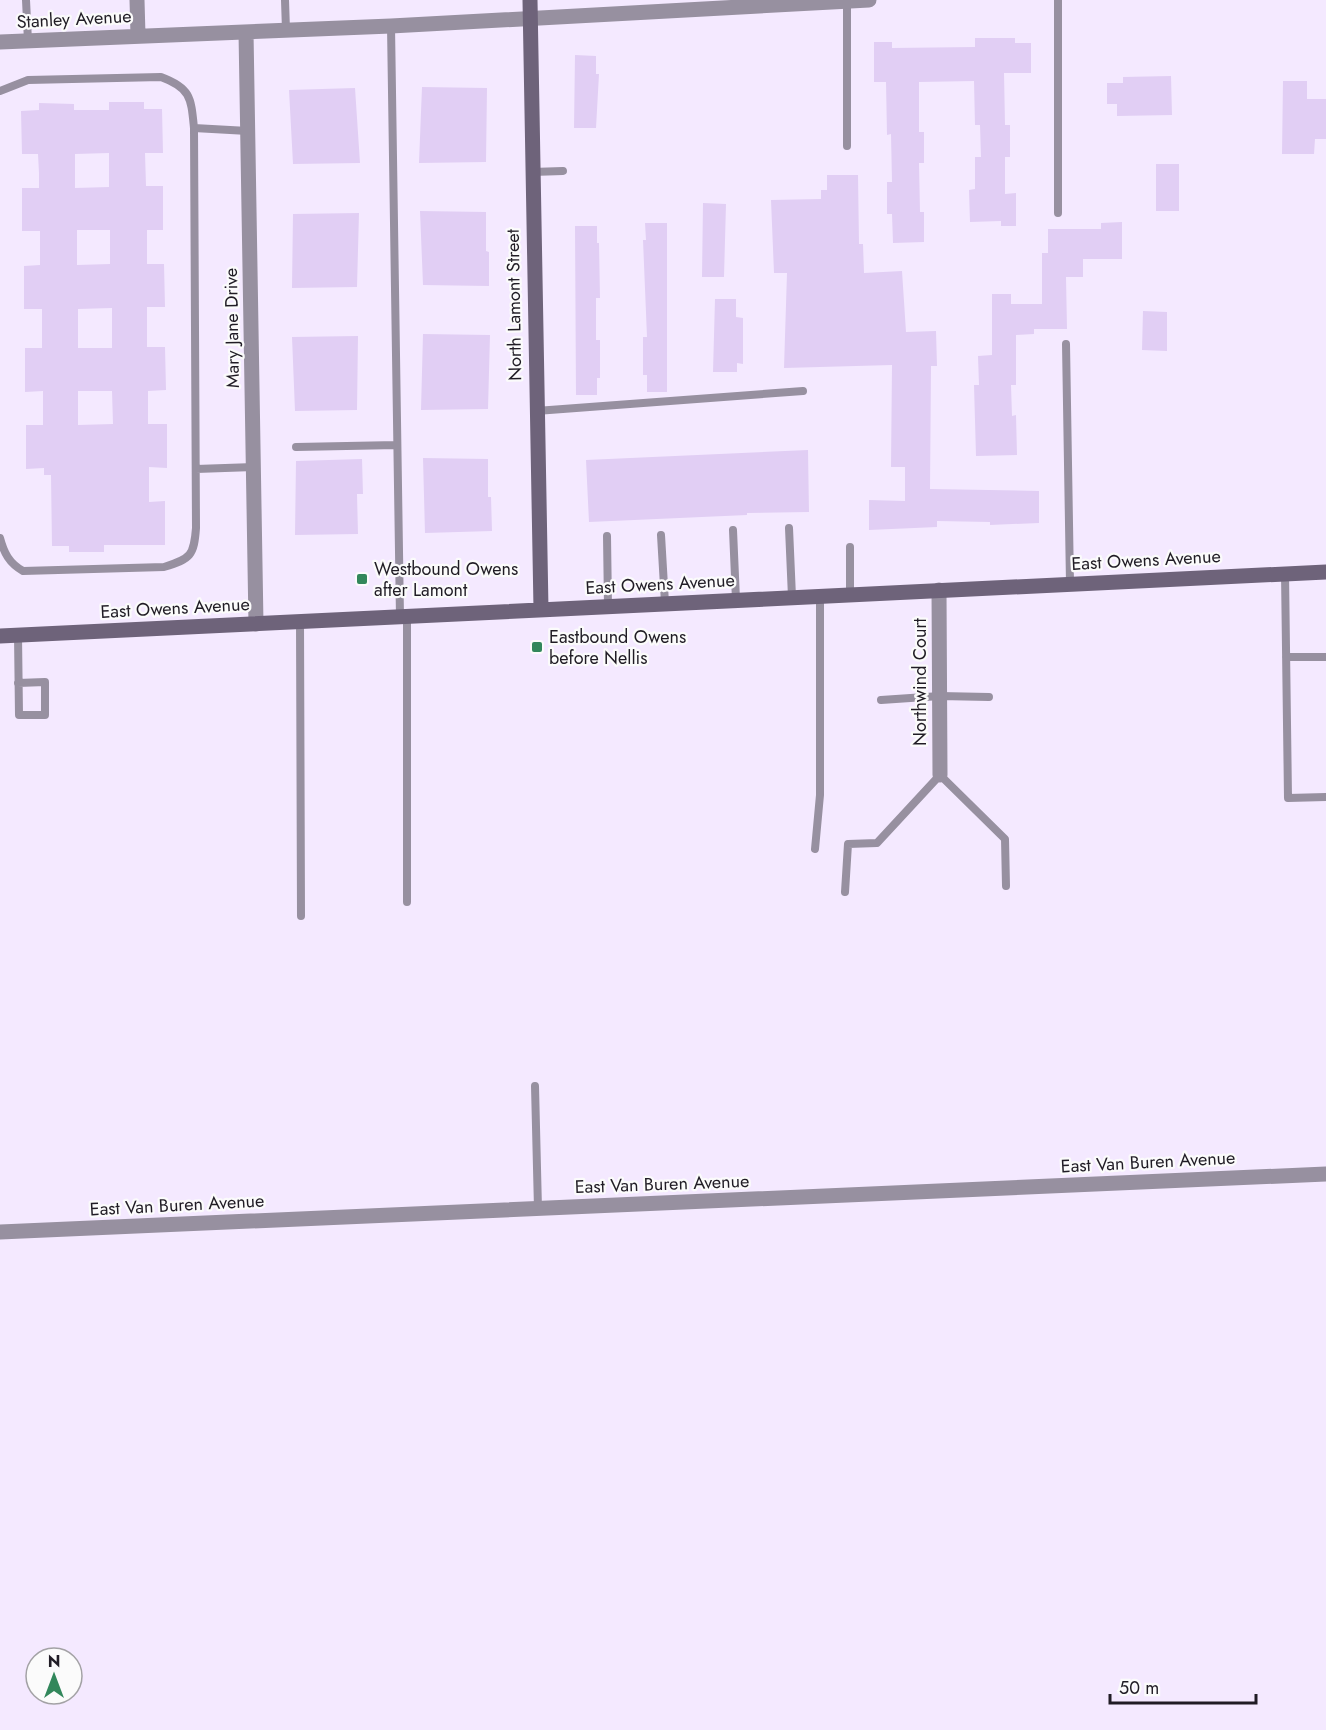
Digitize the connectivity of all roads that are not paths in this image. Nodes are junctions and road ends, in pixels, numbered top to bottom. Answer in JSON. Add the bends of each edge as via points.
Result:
{"nodes":[{"id":1,"x":26,"y":0,"type":"edge"},
{"id":2,"x":137,"y":0,"type":"edge"},
{"id":3,"x":285,"y":0,"type":"edge"},
{"id":4,"x":530,"y":0,"type":"edge"},
{"id":5,"x":869,"y":0,"type":"edge"},
{"id":6,"x":1058,"y":0,"type":"edge"},
{"id":7,"x":847,"y":2,"type":"junction"},
{"id":8,"x":530,"y":17,"type":"junction"},
{"id":9,"x":390,"y":26,"type":"junction"},
{"id":10,"x":286,"y":30,"type":"junction"},
{"id":11,"x":246,"y":32,"type":"junction"},
{"id":12,"x":138,"y":35,"type":"junction"},
{"id":13,"x":28,"y":41,"type":"junction"},
{"id":14,"x":0,"y":42,"type":"edge"},
{"id":15,"x":0,"y":91,"type":"edge"},
{"id":16,"x":194,"y":128,"type":"junction"},
{"id":17,"x":248,"y":131,"type":"junction"},
{"id":18,"x":847,"y":146,"type":"dead end"},
{"id":19,"x":563,"y":171,"type":"dead end"},
{"id":20,"x":531,"y":172,"type":"junction"},
{"id":21,"x":1058,"y":213,"type":"dead end"},
{"id":22,"x":1066,"y":344,"type":"dead end"},
{"id":23,"x":803,"y":391,"type":"dead end"},
{"id":24,"x":536,"y":411,"type":"junction"},
{"id":25,"x":397,"y":445,"type":"junction"},
{"id":26,"x":296,"y":447,"type":"dead end"},
{"id":27,"x":254,"y":467,"type":"junction"},
{"id":28,"x":196,"y":469,"type":"junction"},
{"id":29,"x":789,"y":528,"type":"dead end"},
{"id":30,"x":733,"y":530,"type":"dead end"},
{"id":31,"x":661,"y":535,"type":"dead end"},
{"id":32,"x":607,"y":536,"type":"dead end"},
{"id":33,"x":0,"y":538,"type":"edge"},
{"id":34,"x":850,"y":547,"type":"dead end"},
{"id":35,"x":1325,"y":570,"type":"edge"},
{"id":36,"x":1285,"y":573,"type":"junction"},
{"id":37,"x":1070,"y":583,"type":"junction"},
{"id":38,"x":939,"y":590,"type":"junction"},
{"id":39,"x":850,"y":594,"type":"junction"},
{"id":40,"x":820,"y":596,"type":"junction"},
{"id":41,"x":792,"y":597,"type":"junction"},
{"id":42,"x":736,"y":600,"type":"junction"},
{"id":43,"x":665,"y":603,"type":"junction"},
{"id":44,"x":608,"y":606,"type":"junction"},
{"id":45,"x":541,"y":609,"type":"junction"},
{"id":46,"x":404,"y":616,"type":"junction"},
{"id":47,"x":300,"y":621,"type":"junction"},
{"id":48,"x":256,"y":624,"type":"junction"},
{"id":49,"x":0,"y":636,"type":"edge"},
{"id":50,"x":18,"y":636,"type":"junction"},
{"id":51,"x":1286,"y":657,"type":"junction"},
{"id":52,"x":1326,"y":657,"type":"edge"},
{"id":53,"x":18,"y":683,"type":"junction"},
{"id":54,"x":940,"y":696,"type":"junction"},
{"id":55,"x":988,"y":697,"type":"dead end"},
{"id":56,"x":882,"y":700,"type":"dead end"},
{"id":57,"x":940,"y":775,"type":"junction"},
{"id":58,"x":1326,"y":797,"type":"edge"},
{"id":59,"x":814,"y":849,"type":"dead end"},
{"id":60,"x":1006,"y":886,"type":"dead end"},
{"id":61,"x":845,"y":892,"type":"dead end"},
{"id":62,"x":407,"y":902,"type":"dead end"},
{"id":63,"x":302,"y":916,"type":"dead end"},
{"id":64,"x":535,"y":1086,"type":"dead end"},
{"id":65,"x":1326,"y":1174,"type":"edge"},
{"id":66,"x":538,"y":1209,"type":"junction"},
{"id":67,"x":0,"y":1232,"type":"edge"}],
"edges":[{"from":1,"to":13,"type":"lane"},
{"from":2,"to":12,"type":"street"},
{"from":3,"to":10,"type":"lane"},
{"from":4,"to":8,"type":"main road","name":"North Lamont Street"},
{"from":5,"to":7,"type":"street","name":"Stanley Avenue"},
{"from":6,"to":21,"type":"lane"},
{"from":7,"to":8,"type":"street","name":"Stanley Avenue"},
{"from":7,"to":18,"type":"lane"},
{"from":8,"to":9,"type":"street","name":"Stanley Avenue"},
{"from":8,"to":20,"type":"main road","name":"North Lamont Street"},
{"from":9,"to":10,"type":"street","name":"Stanley Avenue"},
{"from":9,"to":25,"type":"lane"},
{"from":10,"to":11,"type":"street","name":"Stanley Avenue"},
{"from":11,"to":12,"type":"street","name":"Stanley Avenue"},
{"from":11,"to":17,"type":"street","name":"Mary Jane Drive"},
{"from":12,"to":13,"type":"street","name":"Stanley Avenue"},
{"from":13,"to":14,"type":"street","name":"Stanley Avenue"},
{"from":15,"to":16,"type":"lane","via":[[28,80],[161,77],[180,84],[191,103]]},
{"from":16,"to":17,"type":"lane"},
{"from":16,"to":28,"type":"lane"},
{"from":17,"to":27,"type":"street","name":"Mary Jane Drive"},
{"from":19,"to":20,"type":"lane"},
{"from":20,"to":24,"type":"main road","name":"North Lamont Street"},
{"from":22,"to":37,"type":"lane"},
{"from":23,"to":24,"type":"lane"},
{"from":24,"to":45,"type":"main road","name":"North Lamont Street"},
{"from":25,"to":26,"type":"lane"},
{"from":25,"to":46,"type":"lane"},
{"from":27,"to":28,"type":"lane"},
{"from":27,"to":48,"type":"street","name":"Mary Jane Drive"},
{"from":28,"to":33,"type":"lane","via":[[194,549],[183,562],[164,567],[23,571],[4,553]]},
{"from":29,"to":41,"type":"lane"},
{"from":30,"to":42,"type":"lane"},
{"from":31,"to":43,"type":"lane"},
{"from":32,"to":44,"type":"lane"},
{"from":34,"to":39,"type":"lane"},
{"from":35,"to":36,"type":"main road","name":"East Owens Avenue"},
{"from":36,"to":37,"type":"main road","name":"East Owens Avenue"},
{"from":36,"to":51,"type":"lane"},
{"from":37,"to":38,"type":"main road","name":"East Owens Avenue"},
{"from":38,"to":39,"type":"main road","name":"East Owens Avenue"},
{"from":38,"to":54,"type":"street","name":"Northwind Court"},
{"from":39,"to":40,"type":"main road","name":"East Owens Avenue"},
{"from":40,"to":41,"type":"main road","name":"East Owens Avenue"},
{"from":40,"to":59,"type":"lane","via":[[820,795]]},
{"from":41,"to":42,"type":"main road","name":"East Owens Avenue"},
{"from":42,"to":43,"type":"main road","name":"East Owens Avenue"},
{"from":43,"to":44,"type":"main road","name":"East Owens Avenue"},
{"from":44,"to":45,"type":"main road","name":"East Owens Avenue"},
{"from":45,"to":46,"type":"main road","name":"East Owens Avenue"},
{"from":46,"to":47,"type":"main road","name":"East Owens Avenue"},
{"from":46,"to":62,"type":"lane"},
{"from":47,"to":48,"type":"main road","name":"East Owens Avenue"},
{"from":47,"to":63,"type":"lane"},
{"from":48,"to":50,"type":"main road","name":"East Owens Avenue"},
{"from":49,"to":50,"type":"main road","name":"East Owens Avenue"},
{"from":50,"to":53,"type":"lane"},
{"from":51,"to":52,"type":"lane"},
{"from":51,"to":58,"type":"lane","via":[[1288,798]]},
{"from":53,"to":53,"type":"lane","via":[[19,715],[45,714],[45,682]]},
{"from":54,"to":55,"type":"lane"},
{"from":54,"to":56,"type":"lane"},
{"from":54,"to":57,"type":"street","name":"Northwind Court"},
{"from":57,"to":60,"type":"lane","via":[[1005,839]]},
{"from":57,"to":61,"type":"lane","via":[[877,843],[848,844]]},
{"from":64,"to":66,"type":"lane"},
{"from":65,"to":66,"type":"street","name":"East Van Buren Avenue"},
{"from":66,"to":67,"type":"street","name":"East Van Buren Avenue"}]}
